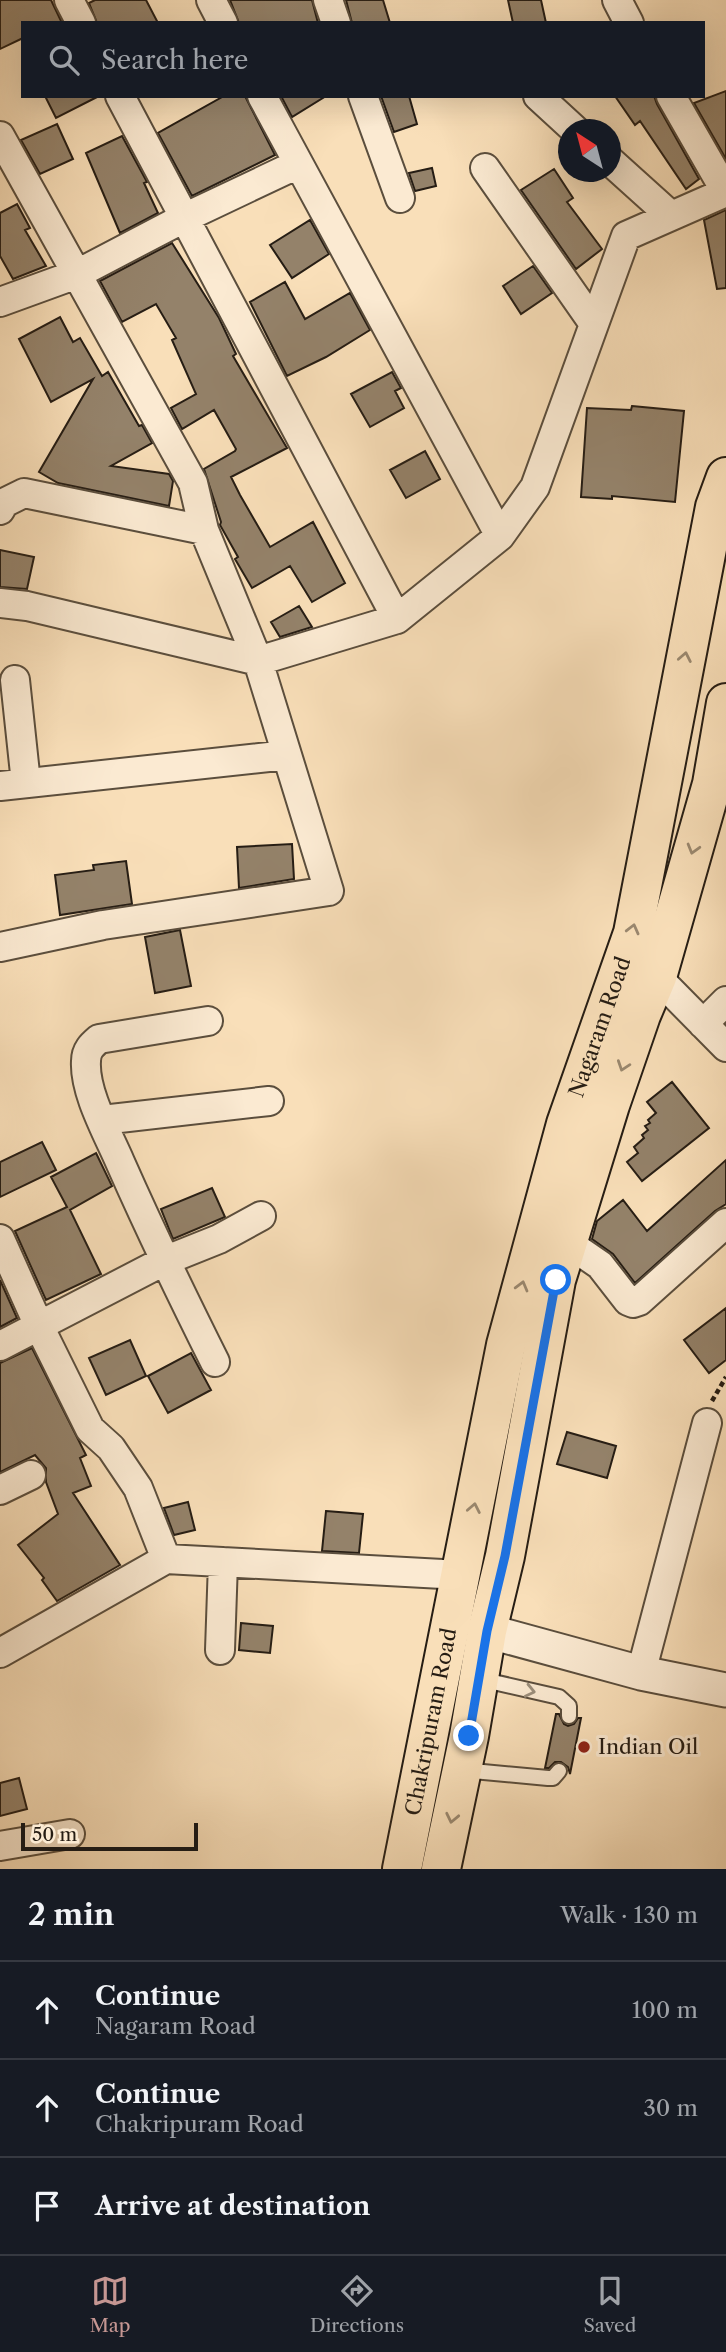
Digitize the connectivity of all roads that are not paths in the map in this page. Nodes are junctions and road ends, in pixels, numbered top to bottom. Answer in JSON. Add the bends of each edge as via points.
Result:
{"nodes":[{"id":1,"x":69,"y":0,"type":"edge"},
{"id":2,"x":211,"y":0,"type":"edge"},
{"id":3,"x":328,"y":0,"type":"edge"},
{"id":4,"x":617,"y":0,"type":"edge"},
{"id":5,"x":80,"y":21,"type":"edge"},
{"id":6,"x":222,"y":21,"type":"edge"},
{"id":7,"x":335,"y":21,"type":"edge"},
{"id":8,"x":628,"y":21,"type":"edge"},
{"id":9,"x":121,"y":98,"type":"edge"},
{"id":10,"x":263,"y":98,"type":"edge"},
{"id":11,"x":364,"y":98,"type":"edge"},
{"id":12,"x":540,"y":98,"type":"edge"},
{"id":13,"x":672,"y":98,"type":"edge"},
{"id":14,"x":563,"y":119,"type":"edge"},
{"id":15,"x":0,"y":136,"type":"edge"},
{"id":16,"x":298,"y":164,"type":"junction"},
{"id":17,"x":485,"y":168,"type":"dead end"},
{"id":18,"x":621,"y":171,"type":"edge"},
{"id":19,"x":726,"y":192,"type":"edge"},
{"id":20,"x":400,"y":198,"type":"dead end"},
{"id":21,"x":671,"y":216,"type":"junction"},
{"id":22,"x":184,"y":218,"type":"junction"},
{"id":23,"x":77,"y":274,"type":"junction"},
{"id":24,"x":0,"y":302,"type":"edge"},
{"id":25,"x":594,"y":324,"type":"junction"},
{"id":26,"x":726,"y":477,"type":"edge"},
{"id":27,"x":0,"y":510,"type":"edge"},
{"id":28,"x":204,"y":530,"type":"junction"},
{"id":29,"x":500,"y":536,"type":"junction"},
{"id":30,"x":0,"y":603,"type":"edge"},
{"id":31,"x":397,"y":619,"type":"junction"},
{"id":32,"x":258,"y":661,"type":"junction"},
{"id":33,"x":15,"y":680,"type":"dead end"},
{"id":34,"x":725,"y":716,"type":"edge"},
{"id":35,"x":287,"y":755,"type":"junction"},
{"id":36,"x":13,"y":785,"type":"edge"},
{"id":37,"x":0,"y":947,"type":"edge"},
{"id":38,"x":657,"y":977,"type":"junction"},
{"id":39,"x":726,"y":1001,"type":"edge"},
{"id":40,"x":208,"y":1021,"type":"dead end"},
{"id":41,"x":703,"y":1024,"type":"junction"},
{"id":42,"x":726,"y":1047,"type":"edge"},
{"id":43,"x":269,"y":1101,"type":"dead end"},
{"id":44,"x":102,"y":1120,"type":"junction"},
{"id":45,"x":261,"y":1216,"type":"dead end"},
{"id":46,"x":726,"y":1223,"type":"edge"},
{"id":47,"x":0,"y":1240,"type":"edge"},
{"id":48,"x":568,"y":1243,"type":"junction"},
{"id":49,"x":164,"y":1261,"type":"junction"},
{"id":50,"x":38,"y":1326,"type":"junction"},
{"id":51,"x":0,"y":1346,"type":"edge"},
{"id":52,"x":215,"y":1362,"type":"dead end"},
{"id":53,"x":707,"y":1423,"type":"dead end"},
{"id":54,"x":31,"y":1475,"type":"dead end"},
{"id":55,"x":0,"y":1490,"type":"edge"},
{"id":56,"x":166,"y":1559,"type":"junction"},
{"id":57,"x":223,"y":1562,"type":"junction"},
{"id":58,"x":461,"y":1576,"type":"junction"},
{"id":59,"x":487,"y":1631,"type":"junction"},
{"id":60,"x":220,"y":1650,"type":"dead end"},
{"id":61,"x":0,"y":1653,"type":"edge"},
{"id":62,"x":641,"y":1673,"type":"junction"},
{"id":63,"x":479,"y":1678,"type":"junction"},
{"id":64,"x":726,"y":1689,"type":"edge"},
{"id":65,"x":569,"y":1716,"type":"dead end"},
{"id":66,"x":462,"y":1770,"type":"junction"},
{"id":67,"x":559,"y":1771,"type":"dead end"},
{"id":68,"x":70,"y":1835,"type":"dead end"},
{"id":69,"x":0,"y":1846,"type":"edge"},
{"id":70,"x":402,"y":1869,"type":"edge"},
{"id":71,"x":441,"y":1869,"type":"edge"}],
"edges":[{"from":1,"to":5,"type":"street"},
{"from":2,"to":6,"type":"street"},
{"from":3,"to":7,"type":"street"},
{"from":4,"to":8,"type":"street"},
{"from":9,"to":22,"type":"street"},
{"from":10,"to":16,"type":"street"},
{"from":11,"to":20,"type":"street"},
{"from":12,"to":14,"type":"street"},
{"from":13,"to":19,"type":"street"},
{"from":15,"to":23,"type":"street"},
{"from":16,"to":22,"type":"street"},
{"from":16,"to":29,"type":"street"},
{"from":17,"to":25,"type":"street"},
{"from":18,"to":21,"type":"street"},
{"from":19,"to":21,"type":"street"},
{"from":21,"to":25,"type":"street","via":[[626,236]]},
{"from":22,"to":23,"type":"street"},
{"from":22,"to":31,"type":"street"},
{"from":23,"to":24,"type":"street"},
{"from":23,"to":28,"type":"street","via":[[192,483]]},
{"from":25,"to":29,"type":"street","via":[[534,487]]},
{"from":58,"to":26,"type":"main road","name":"Nagaram Road","one_way":true,"via":[[506,1345],[566,1124],[633,933],[715,507]]},
{"from":27,"to":28,"type":"street","via":[[24,493]]},
{"from":28,"to":32,"type":"street"},
{"from":29,"to":31,"type":"street"},
{"from":30,"to":32,"type":"street"},
{"from":31,"to":32,"type":"street"},
{"from":32,"to":35,"type":"street"},
{"from":33,"to":36,"type":"street"},
{"from":34,"to":38,"type":"main road","name":"Nagaram Road","one_way":true,"via":[[712,784]]},
{"from":35,"to":36,"type":"street"},
{"from":35,"to":37,"type":"street","via":[[329,891],[103,925]]},
{"from":38,"to":41,"type":"street"},
{"from":38,"to":48,"type":"main road","name":"Nagaram Road","one_way":true,"via":[[610,1104]]},
{"from":39,"to":41,"type":"street"},
{"from":40,"to":44,"type":"street","via":[[99,1039],[91,1045],[86,1063],[89,1087]]},
{"from":41,"to":42,"type":"street"},
{"from":43,"to":44,"type":"street"},
{"from":44,"to":49,"type":"street"},
{"from":45,"to":49,"type":"street"},
{"from":46,"to":48,"type":"street","via":[[633,1303],[600,1265]]},
{"from":47,"to":50,"type":"street"},
{"from":48,"to":59,"type":"main road","name":"Nagaram Road","via":[[556,1280]]},
{"from":49,"to":50,"type":"street"},
{"from":49,"to":52,"type":"street"},
{"from":50,"to":51,"type":"street"},
{"from":50,"to":56,"type":"street","via":[[90,1429],[111,1448],[138,1488]]},
{"from":53,"to":62,"type":"street"},
{"from":54,"to":55,"type":"street"},
{"from":56,"to":57,"type":"street"},
{"from":56,"to":61,"type":"street"},
{"from":57,"to":58,"type":"street"},
{"from":57,"to":60,"type":"street"},
{"from":58,"to":70,"type":"main road","name":"Chakripuram Road"},
{"from":59,"to":62,"type":"street"},
{"from":59,"to":63,"type":"main road","name":"Chakripuram Road"},
{"from":62,"to":64,"type":"street"},
{"from":63,"to":65,"type":"lane","one_way":true,"via":[[559,1697],[569,1706]]},
{"from":63,"to":66,"type":"main road","name":"Chakripuram Road"},
{"from":66,"to":67,"type":"lane","via":[[548,1779]]},
{"from":66,"to":71,"type":"main road","name":"Chakripuram Road","one_way":true},
{"from":68,"to":69,"type":"street"}]}
